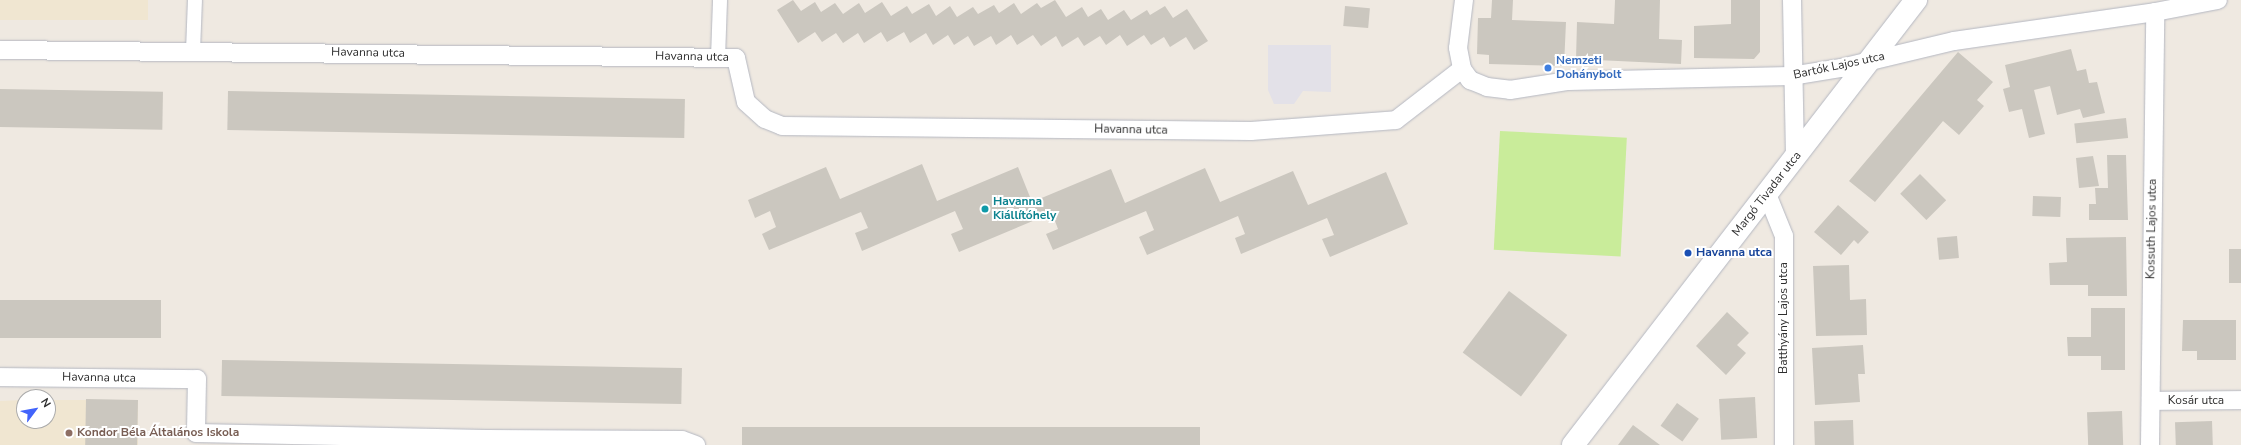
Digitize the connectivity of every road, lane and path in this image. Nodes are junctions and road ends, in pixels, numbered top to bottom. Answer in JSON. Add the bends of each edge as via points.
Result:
{"nodes":[{"id":1,"x":195,"y":0,"type":"edge"},
{"id":2,"x":720,"y":0,"type":"edge"},
{"id":3,"x":1464,"y":0,"type":"edge"},
{"id":4,"x":1792,"y":0,"type":"edge"},
{"id":5,"x":1916,"y":0,"type":"edge"},
{"id":6,"x":2218,"y":0,"type":"edge"},
{"id":7,"x":2155,"y":12,"type":"junction"},
{"id":8,"x":0,"y":50,"type":"edge"},
{"id":9,"x":193,"y":51,"type":"junction"},
{"id":10,"x":710,"y":58,"type":"junction"},
{"id":11,"x":1871,"y":59,"type":"junction"},
{"id":12,"x":1462,"y":70,"type":"junction"},
{"id":13,"x":1791,"y":76,"type":"junction"},
{"id":14,"x":1795,"y":157,"type":"junction"},
{"id":15,"x":1767,"y":194,"type":"junction"},
{"id":16,"x":0,"y":376,"type":"edge"},
{"id":17,"x":2241,"y":400,"type":"edge"},
{"id":18,"x":2151,"y":401,"type":"junction"},
{"id":19,"x":696,"y":445,"type":"edge"},
{"id":20,"x":1574,"y":445,"type":"edge"},
{"id":21,"x":1784,"y":445,"type":"edge"},
{"id":22,"x":2150,"y":445,"type":"edge"}],
"edges":[{"from":1,"to":9,"type":"street"},
{"from":2,"to":10,"type":"street"},
{"from":3,"to":12,"type":"street","via":[[1458,48]]},
{"from":4,"to":13,"type":"street"},
{"from":5,"to":11,"type":"street","name":"Margó Tivadar utca"},
{"from":6,"to":7,"type":"street","name":"Bartók Lajos utca"},
{"from":7,"to":11,"type":"street","name":"Bartók Lajos utca","via":[[1954,41]]},
{"from":7,"to":18,"type":"street","name":"Kossuth Lajos utca"},
{"from":8,"to":9,"type":"street","name":"Havanna utca"},
{"from":9,"to":10,"type":"street","name":"Havanna utca"},
{"from":10,"to":12,"type":"street","name":"Havanna utca","via":[[736,58],[746,102],[765,119],[782,126],[1251,132],[1396,120]]},
{"from":11,"to":13,"type":"street","name":"Bartók Lajos utca"},
{"from":11,"to":14,"type":"street","name":"Margó Tivadar utca"},
{"from":12,"to":13,"type":"street","name":"Bartók Lajos utca","via":[[1470,80],[1487,87],[1510,90],[1568,81]]},
{"from":13,"to":14,"type":"street"},
{"from":14,"to":15,"type":"street","name":"Margó Tivadar utca"},
{"from":15,"to":20,"type":"street","name":"Margó Tivadar utca"},
{"from":15,"to":21,"type":"street","name":"Batthyány Lajos utca","via":[[1784,236]]},
{"from":16,"to":19,"type":"street","name":"Havanna utca","via":[[197,379],[196,433],[682,440]]},
{"from":17,"to":18,"type":"street","name":"Kosár utca"},
{"from":18,"to":22,"type":"street","name":"Kossuth Lajos utca"}]}
